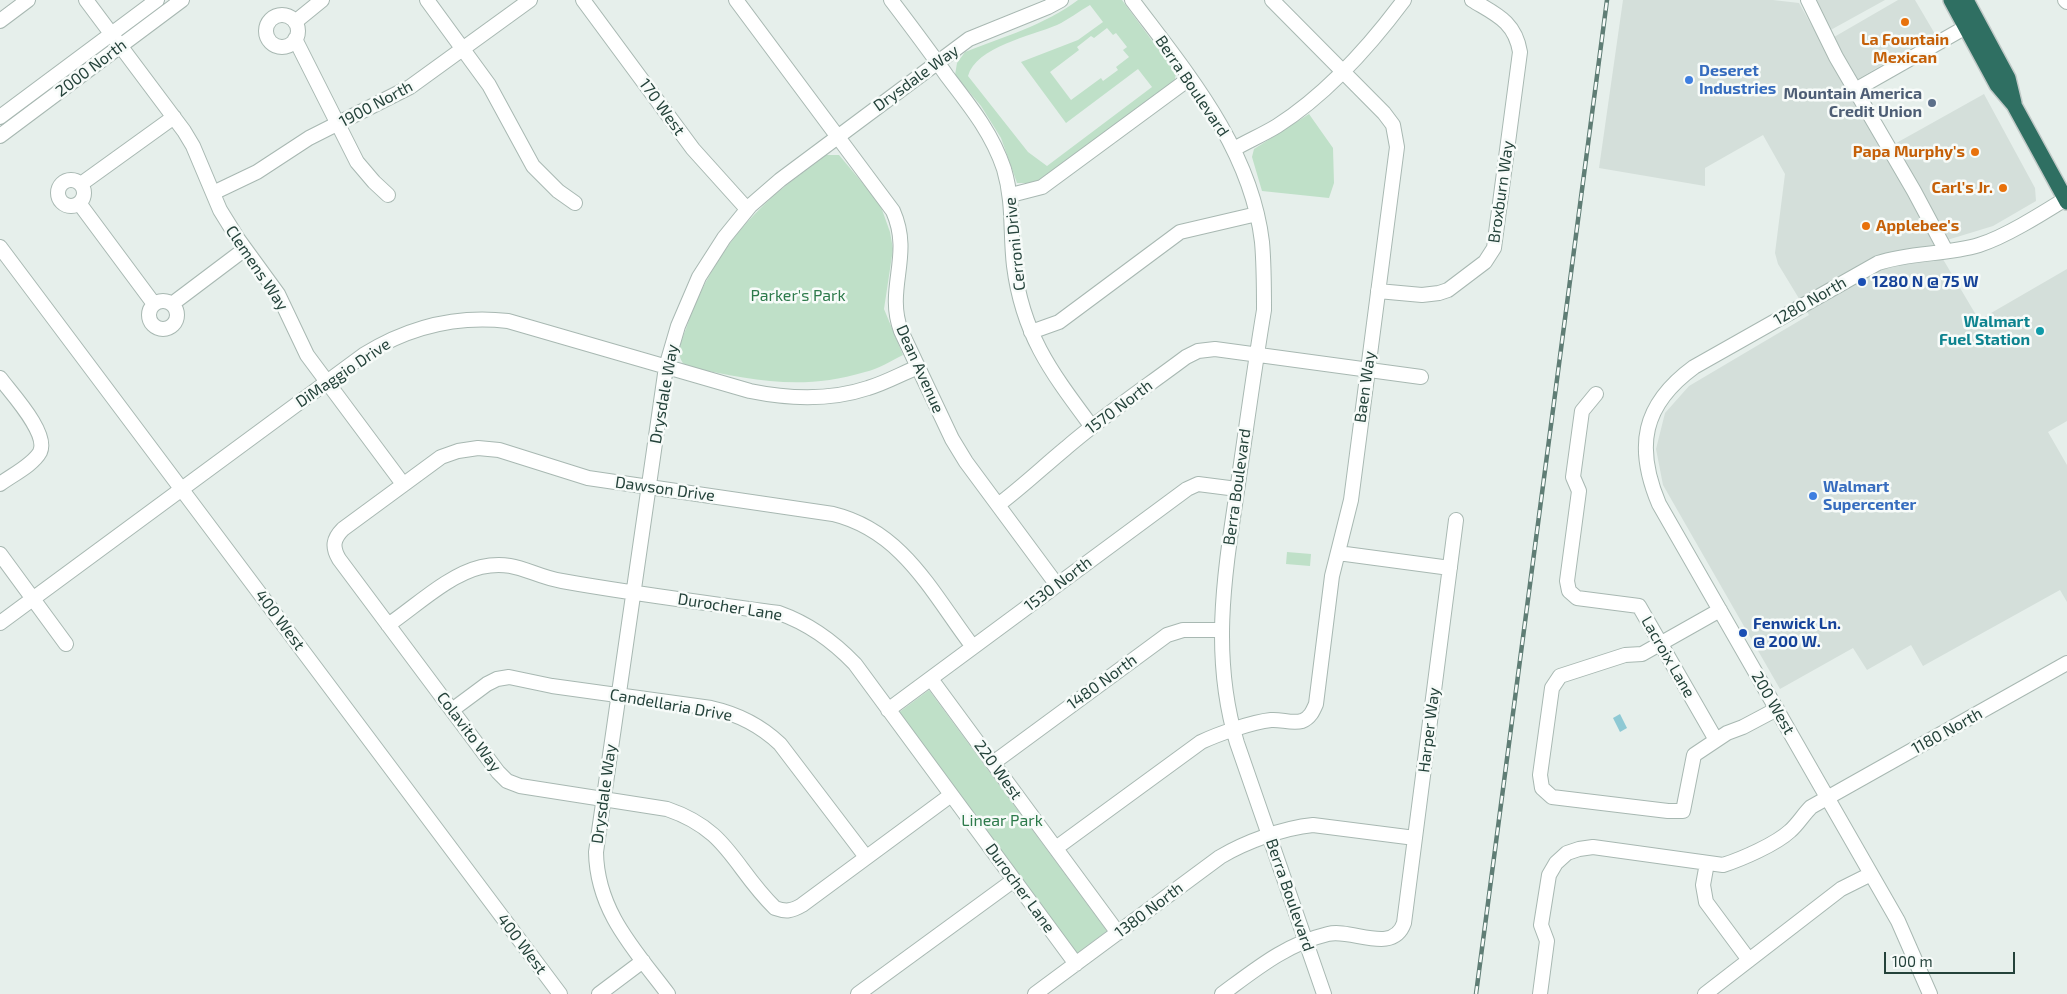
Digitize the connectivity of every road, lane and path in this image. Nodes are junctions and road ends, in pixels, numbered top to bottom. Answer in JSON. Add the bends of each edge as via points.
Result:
{"nodes":[{"id":1,"x":28,"y":0,"type":"edge"},
{"id":2,"x":86,"y":0,"type":"edge"},
{"id":3,"x":157,"y":0,"type":"edge"},
{"id":4,"x":182,"y":0,"type":"edge"},
{"id":5,"x":322,"y":0,"type":"edge"},
{"id":6,"x":427,"y":0,"type":"edge"},
{"id":7,"x":530,"y":0,"type":"edge"},
{"id":8,"x":583,"y":0,"type":"edge"},
{"id":9,"x":736,"y":0,"type":"edge"},
{"id":10,"x":891,"y":0,"type":"edge"},
{"id":11,"x":1061,"y":0,"type":"edge"},
{"id":12,"x":1132,"y":0,"type":"edge"},
{"id":13,"x":1272,"y":0,"type":"edge"},
{"id":14,"x":1404,"y":0,"type":"edge"},
{"id":15,"x":1472,"y":0,"type":"edge"},
{"id":16,"x":1808,"y":0,"type":"edge"},
{"id":17,"x":1951,"y":0,"type":"edge"},
{"id":18,"x":1966,"y":0,"type":"edge"},
{"id":19,"x":0,"y":21,"type":"edge"},
{"id":20,"x":295,"y":22,"type":"junction"},
{"id":21,"x":1966,"y":28,"type":"junction"},
{"id":22,"x":111,"y":34,"type":"junction"},
{"id":23,"x":295,"y":39,"type":"junction"},
{"id":24,"x":120,"y":46,"type":"junction"},
{"id":25,"x":464,"y":49,"type":"junction"},
{"id":26,"x":937,"y":62,"type":"junction"},
{"id":27,"x":1343,"y":71,"type":"junction"},
{"id":28,"x":1190,"y":78,"type":"junction"},
{"id":29,"x":1855,"y":90,"type":"junction"},
{"id":30,"x":2014,"y":104,"type":"junction"},
{"id":31,"x":0,"y":117,"type":"edge"},
{"id":32,"x":174,"y":117,"type":"junction"},
{"id":33,"x":338,"y":124,"type":"junction"},
{"id":34,"x":0,"y":136,"type":"edge"},
{"id":35,"x":838,"y":136,"type":"junction"},
{"id":36,"x":1234,"y":149,"type":"junction"},
{"id":37,"x":81,"y":184,"type":"junction"},
{"id":38,"x":213,"y":193,"type":"junction"},
{"id":39,"x":388,"y":195,"type":"dead end"},
{"id":40,"x":1011,"y":195,"type":"junction"},
{"id":41,"x":2066,"y":200,"type":"edge"},
{"id":42,"x":79,"y":203,"type":"junction"},
{"id":43,"x":575,"y":203,"type":"dead end"},
{"id":44,"x":747,"y":209,"type":"junction"},
{"id":45,"x":1257,"y":214,"type":"junction"},
{"id":46,"x":0,"y":246,"type":"edge"},
{"id":47,"x":245,"y":249,"type":"junction"},
{"id":48,"x":1946,"y":251,"type":"junction"},
{"id":49,"x":1378,"y":291,"type":"junction"},
{"id":50,"x":154,"y":304,"type":"junction"},
{"id":51,"x":172,"y":304,"type":"junction"},
{"id":52,"x":1031,"y":332,"type":"junction"},
{"id":53,"x":1256,"y":355,"type":"junction"},
{"id":54,"x":666,"y":367,"type":"junction"},
{"id":55,"x":918,"y":367,"type":"junction"},
{"id":56,"x":1368,"y":370,"type":"junction"},
{"id":57,"x":1421,"y":377,"type":"dead end"},
{"id":58,"x":0,"y":378,"type":"edge"},
{"id":59,"x":327,"y":381,"type":"junction"},
{"id":60,"x":1596,"y":394,"type":"dead end"},
{"id":61,"x":1656,"y":408,"type":"joint"},
{"id":62,"x":1092,"y":427,"type":"junction"},
{"id":63,"x":0,"y":484,"type":"edge"},
{"id":64,"x":403,"y":484,"type":"junction"},
{"id":65,"x":649,"y":487,"type":"junction"},
{"id":66,"x":1237,"y":489,"type":"junction"},
{"id":67,"x":182,"y":490,"type":"junction"},
{"id":68,"x":998,"y":505,"type":"junction"},
{"id":69,"x":1456,"y":520,"type":"dead end"},
{"id":70,"x":334,"y":543,"type":"joint"},
{"id":71,"x":1338,"y":553,"type":"junction"},
{"id":72,"x":0,"y":554,"type":"edge"},
{"id":73,"x":1450,"y":568,"type":"junction"},
{"id":74,"x":1057,"y":585,"type":"junction"},
{"id":75,"x":633,"y":592,"type":"junction"},
{"id":76,"x":33,"y":598,"type":"junction"},
{"id":77,"x":1720,"y":610,"type":"junction"},
{"id":78,"x":0,"y":623,"type":"edge"},
{"id":79,"x":388,"y":625,"type":"junction"},
{"id":80,"x":1221,"y":630,"type":"junction"},
{"id":81,"x":66,"y":644,"type":"dead end"},
{"id":82,"x":1661,"y":644,"type":"junction"},
{"id":83,"x":973,"y":648,"type":"junction"},
{"id":84,"x":2067,"y":663,"type":"edge"},
{"id":85,"x":931,"y":679,"type":"junction"},
{"id":86,"x":618,"y":695,"type":"junction"},
{"id":87,"x":1777,"y":709,"type":"junction"},
{"id":88,"x":452,"y":710,"type":"junction"},
{"id":89,"x":888,"y":710,"type":"junction"},
{"id":90,"x":1234,"y":731,"type":"junction"},
{"id":91,"x":1716,"y":740,"type":"junction"},
{"id":92,"x":993,"y":763,"type":"junction"},
{"id":93,"x":951,"y":795,"type":"junction"},
{"id":94,"x":603,"y":799,"type":"junction"},
{"id":95,"x":1827,"y":799,"type":"junction"},
{"id":96,"x":1269,"y":836,"type":"junction"},
{"id":97,"x":1415,"y":838,"type":"junction"},
{"id":98,"x":1056,"y":848,"type":"junction"},
{"id":99,"x":866,"y":857,"type":"junction"},
{"id":100,"x":1706,"y":863,"type":"junction"},
{"id":101,"x":1871,"y":874,"type":"junction"},
{"id":102,"x":1014,"y":880,"type":"junction"},
{"id":103,"x":1118,"y":933,"type":"junction"},
{"id":104,"x":1306,"y":942,"type":"junction"},
{"id":105,"x":1749,"y":960,"type":"junction"},
{"id":106,"x":643,"y":961,"type":"junction"},
{"id":107,"x":1076,"y":964,"type":"junction"},
{"id":108,"x":560,"y":994,"type":"edge"},
{"id":109,"x":599,"y":994,"type":"edge"},
{"id":110,"x":668,"y":994,"type":"edge"},
{"id":111,"x":858,"y":994,"type":"edge"},
{"id":112,"x":1035,"y":994,"type":"edge"},
{"id":113,"x":1222,"y":994,"type":"edge"},
{"id":114,"x":1324,"y":994,"type":"edge"},
{"id":115,"x":1540,"y":994,"type":"edge"},
{"id":116,"x":1705,"y":994,"type":"edge"},
{"id":117,"x":1930,"y":994,"type":"edge"}],
"edges":[{"from":1,"to":19,"type":"street"},
{"from":2,"to":22,"type":"street","name":"Clemens Way"},
{"from":3,"to":22,"type":"street","name":"2000 North"},
{"from":4,"to":24,"type":"street","name":"2000 North"},
{"from":5,"to":20,"type":"street"},
{"from":6,"to":25,"type":"street"},
{"from":7,"to":25,"type":"street","name":"1900 North"},
{"from":8,"to":44,"type":"street","name":"170 West","via":[[693,149]]},
{"from":9,"to":35,"type":"street","name":"Dean Avenue"},
{"from":10,"to":26,"type":"street","name":"Cerroni Drive"},
{"from":11,"to":26,"type":"street","name":"Drysdale Way","via":[[969,39]]},
{"from":12,"to":28,"type":"street","name":"Berra Boulevard"},
{"from":13,"to":27,"type":"street","name":"Baen Way"},
{"from":14,"to":27,"type":"street"},
{"from":15,"to":49,"type":"street","name":"Broxburn Way","via":[[1503,19],[1516,34],[1520,52],[1492,252],[1481,265],[1448,290],[1422,296]]},
{"from":16,"to":29,"type":"street"},
{"from":17,"to":21,"type":"highway"},
{"from":18,"to":30,"type":"highway","via":[[2008,78]]},
{"from":20,"to":23,"type":"street","via":[[298,31]]},
{"from":20,"to":23,"type":"street","via":[[287,16],[278,16],[269,21],[266,31],[269,40],[278,46],[287,46]]},
{"from":21,"to":29,"type":"street"},
{"from":21,"to":30,"type":"highway","via":[[1997,85]]},
{"from":22,"to":24,"type":"street","name":"Clemens Way"},
{"from":22,"to":31,"type":"street","name":"2000 North"},
{"from":23,"to":33,"type":"street"},
{"from":24,"to":32,"type":"street","name":"Clemens Way"},
{"from":24,"to":34,"type":"street","name":"2000 North"},
{"from":25,"to":33,"type":"street","name":"1900 North","via":[[410,87]]},
{"from":25,"to":43,"type":"street","via":[[496,97],[533,166]]},
{"from":26,"to":35,"type":"street","name":"Drysdale Way"},
{"from":26,"to":40,"type":"street","name":"Cerroni Drive","via":[[989,134]]},
{"from":27,"to":36,"type":"street","via":[[1306,105]]},
{"from":27,"to":49,"type":"street","name":"Baen Way","via":[[1384,113],[1397,140]]},
{"from":28,"to":36,"type":"street","name":"Berra Boulevard"},
{"from":28,"to":40,"type":"street","via":[[1042,187]]},
{"from":29,"to":48,"type":"street"},
{"from":30,"to":41,"type":"highway"},
{"from":32,"to":37,"type":"street"},
{"from":32,"to":38,"type":"street","name":"Clemens Way","via":[[193,146]]},
{"from":33,"to":38,"type":"street","name":"1900 North","via":[[304,141],[251,175]]},
{"from":33,"to":39,"type":"street","via":[[357,162]]},
{"from":35,"to":44,"type":"street","name":"Drysdale Way"},
{"from":35,"to":55,"type":"street","name":"Dean Avenue","via":[[897,220],[902,245],[896,311],[901,331]]},
{"from":36,"to":45,"type":"street","name":"Berra Boulevard"},
{"from":37,"to":42,"type":"street","via":[[84,194]]},
{"from":37,"to":42,"type":"street","via":[[68,180],[58,190],[59,197],[66,204],[73,206]]},
{"from":38,"to":47,"type":"street","name":"Clemens Way"},
{"from":40,"to":52,"type":"street","name":"Cerroni Drive","via":[[1014,264],[1022,307]]},
{"from":41,"to":48,"type":"street","name":"1280 North","via":[[1980,245]]},
{"from":42,"to":50,"type":"street"},
{"from":44,"to":54,"type":"street","name":"Drysdale Way","via":[[719,244],[699,277],[678,326]]},
{"from":45,"to":52,"type":"street","via":[[1180,232],[1059,322]]},
{"from":45,"to":53,"type":"street","name":"Berra Boulevard","via":[[1262,240],[1264,310]]},
{"from":46,"to":67,"type":"street","name":"400 West"},
{"from":47,"to":51,"type":"street"},
{"from":47,"to":59,"type":"street","name":"Clemens Way","via":[[274,288],[307,355]]},
{"from":48,"to":61,"type":"street","name":"1280 North","via":[[1894,258],[1871,266],[1694,368],[1668,389]]},
{"from":49,"to":56,"type":"street","name":"Baen Way"},
{"from":50,"to":51,"type":"street","via":[[165,301]]},
{"from":50,"to":51,"type":"street","via":[[149,314],[150,321],[163,329],[170,327],[177,318]]},
{"from":52,"to":62,"type":"street","name":"Cerroni Drive","via":[[1046,363]]},
{"from":53,"to":56,"type":"street","name":"1570 North"},
{"from":53,"to":62,"type":"street","name":"1570 North","via":[[1210,349],[1192,354]]},
{"from":53,"to":66,"type":"street","name":"Berra Boulevard"},
{"from":54,"to":55,"type":"street","name":"DiMaggio Drive","via":[[757,393],[808,398],[868,388]]},
{"from":54,"to":59,"type":"street","name":"DiMaggio Drive","via":[[520,324],[469,319],[400,335],[365,354]]},
{"from":54,"to":65,"type":"street","name":"Drysdale Way"},
{"from":55,"to":68,"type":"street","name":"Dean Avenue","via":[[952,439]]},
{"from":56,"to":57,"type":"street","name":"1570 North"},
{"from":56,"to":71,"type":"street","name":"Baen Way","via":[[1351,500]]},
{"from":58,"to":63,"type":"street","via":[[42,439],[36,457]]},
{"from":59,"to":64,"type":"street","name":"Clemens Way"},
{"from":59,"to":67,"type":"street","name":"DiMaggio Drive"},
{"from":60,"to":82,"type":"street","name":"Lacroix Lane","via":[[1582,411],[1574,477],[1579,491],[1567,581],[1569,591],[1577,598],[1639,606]]},
{"from":61,"to":77,"type":"street","name":"200 West","via":[[1648,425],[1645,444],[1651,486]]},
{"from":62,"to":68,"type":"street","name":"1570 North"},
{"from":64,"to":65,"type":"street","name":"Dawson Drive","via":[[441,457],[478,448],[499,450],[588,478]]},
{"from":64,"to":70,"type":"street","name":"Dawson Drive","via":[[343,529]]},
{"from":65,"to":75,"type":"street","name":"Drysdale Way"},
{"from":65,"to":83,"type":"street","name":"Dawson Drive","via":[[833,514],[863,524],[886,538],[905,556]]},
{"from":66,"to":74,"type":"street","name":"1530 North","via":[[1198,484],[1187,489]]},
{"from":66,"to":80,"type":"street","name":"Berra Boulevard","via":[[1224,579]]},
{"from":67,"to":76,"type":"street","name":"DiMaggio Drive"},
{"from":67,"to":108,"type":"street","name":"400 West"},
{"from":68,"to":74,"type":"street","name":"Dean Avenue"},
{"from":69,"to":73,"type":"street","name":"Harper Way"},
{"from":70,"to":79,"type":"street","name":"Colavito Way","via":[[339,559]]},
{"from":71,"to":73,"type":"street"},
{"from":71,"to":90,"type":"street","name":"Baen Way","via":[[1313,712],[1307,718],[1293,722],[1270,720]]},
{"from":72,"to":76,"type":"street"},
{"from":73,"to":97,"type":"street","name":"Harper Way"},
{"from":74,"to":83,"type":"street","name":"1530 North"},
{"from":75,"to":79,"type":"street","name":"Durocher Lane","via":[[559,581],[520,567],[491,566],[473,569],[456,577]]},
{"from":75,"to":86,"type":"street","name":"Drysdale Way"},
{"from":75,"to":89,"type":"street","name":"Durocher Lane","via":[[780,613],[801,622],[821,633],[855,664]]},
{"from":76,"to":78,"type":"street","name":"DiMaggio Drive"},
{"from":76,"to":81,"type":"street"},
{"from":77,"to":82,"type":"street"},
{"from":77,"to":87,"type":"street","name":"200 West"},
{"from":79,"to":88,"type":"street","name":"Colavito Way"},
{"from":80,"to":90,"type":"street","name":"Berra Boulevard"},
{"from":80,"to":92,"type":"street","name":"1480 North","via":[[1183,630],[1167,635]]},
{"from":82,"to":91,"type":"street","name":"Lacroix Lane"},
{"from":82,"to":91,"type":"street","via":[[1642,654],[1625,655],[1566,674],[1555,681],[1540,775],[1542,788],[1552,797],[1683,811],[1694,755]]},
{"from":83,"to":85,"type":"street","name":"1530 North"},
{"from":84,"to":95,"type":"street","name":"1180 North"},
{"from":85,"to":89,"type":"street","name":"1530 North"},
{"from":85,"to":92,"type":"street","name":"220 West"},
{"from":86,"to":88,"type":"street","name":"Candellaria Drive","via":[[509,677],[487,684]]},
{"from":86,"to":94,"type":"street","name":"Drysdale Way"},
{"from":86,"to":99,"type":"street","name":"Candellaria Drive","via":[[722,711],[763,729],[787,752]]},
{"from":87,"to":91,"type":"street"},
{"from":87,"to":95,"type":"street","name":"200 West"},
{"from":88,"to":94,"type":"street","name":"Colavito Way","via":[[507,781],[520,786]]},
{"from":89,"to":93,"type":"street","name":"Durocher Lane"},
{"from":90,"to":96,"type":"street","name":"Berra Boulevard"},
{"from":90,"to":98,"type":"street","via":[[1212,736],[1189,749]]},
{"from":92,"to":98,"type":"street","name":"220 West"},
{"from":93,"to":99,"type":"street"},
{"from":93,"to":102,"type":"street","name":"Durocher Lane"},
{"from":94,"to":99,"type":"street","name":"Colavito Way","via":[[666,809],[695,822],[722,842],[768,902],[782,911],[802,905]]},
{"from":94,"to":106,"type":"street","name":"Drysdale Way","via":[[596,852],[599,884],[611,914]]},
{"from":95,"to":100,"type":"street","name":"1180 North","via":[[1811,807],[1790,832],[1742,859],[1723,865]]},
{"from":95,"to":101,"type":"street","name":"200 West"},
{"from":96,"to":97,"type":"street","name":"1380 North","via":[[1313,825]]},
{"from":96,"to":103,"type":"street","name":"1380 North","via":[[1220,857]]},
{"from":96,"to":104,"type":"street","name":"Berra Boulevard"},
{"from":97,"to":104,"type":"street","name":"Harper Way","via":[[1404,923],[1395,937],[1387,940],[1334,933]]},
{"from":98,"to":103,"type":"street","name":"220 West"},
{"from":100,"to":105,"type":"street","via":[[1703,885],[1706,902]]},
{"from":100,"to":115,"type":"street","name":"1180 North","via":[[1592,847],[1573,850],[1561,858],[1548,875],[1541,925],[1547,942]]},
{"from":101,"to":105,"type":"street","via":[[1841,889]]},
{"from":101,"to":117,"type":"street","name":"200 West","via":[[1898,921]]},
{"from":102,"to":107,"type":"street","name":"Durocher Lane"},
{"from":102,"to":111,"type":"street"},
{"from":103,"to":107,"type":"street","name":"1380 North"},
{"from":104,"to":113,"type":"street","via":[[1277,954]]},
{"from":104,"to":114,"type":"street","name":"Berra Boulevard"},
{"from":105,"to":116,"type":"street"},
{"from":106,"to":109,"type":"street"},
{"from":106,"to":110,"type":"street","name":"Drysdale Way"},
{"from":107,"to":112,"type":"street","name":"1380 North"}]}
